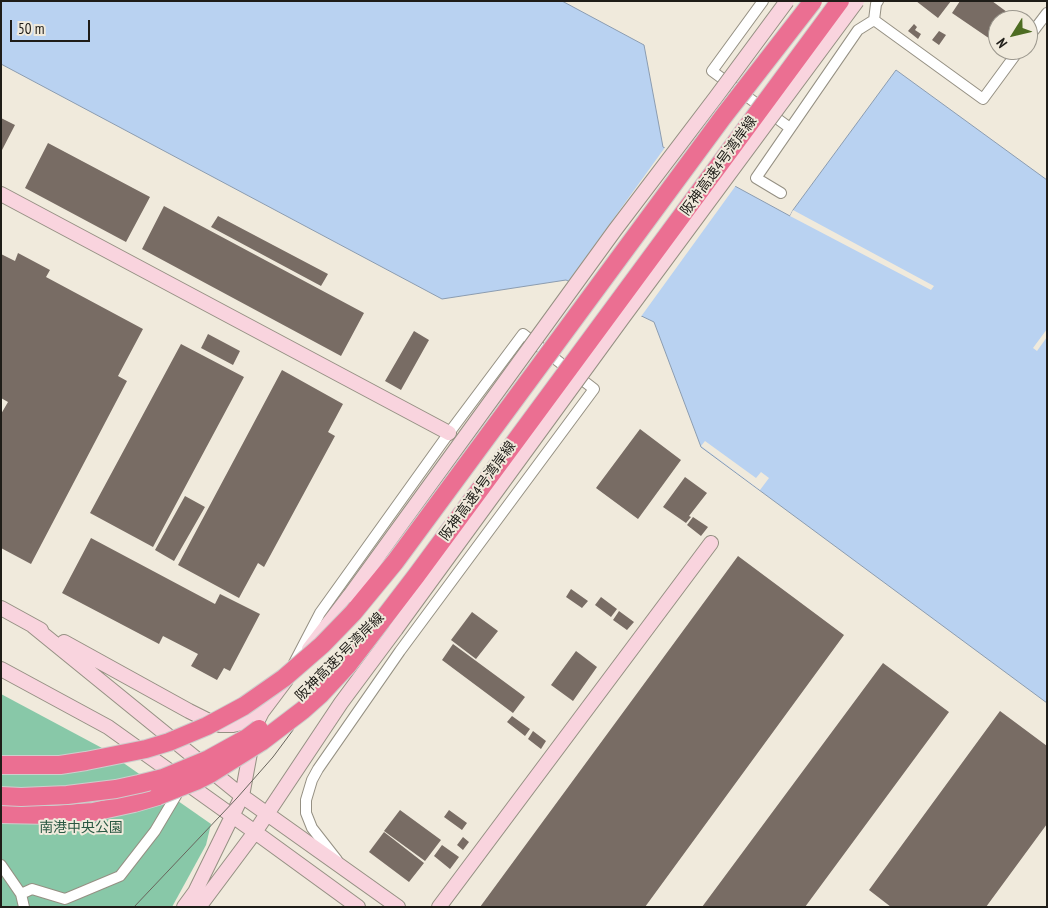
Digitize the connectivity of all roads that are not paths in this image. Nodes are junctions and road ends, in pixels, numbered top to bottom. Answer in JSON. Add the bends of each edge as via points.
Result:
{"nodes":[{"id":1,"x":762,"y":1,"type":"edge"},
{"id":2,"x":787,"y":1,"type":"edge"},
{"id":3,"x":813,"y":1,"type":"edge"},
{"id":4,"x":840,"y":1,"type":"edge"},
{"id":5,"x":857,"y":1,"type":"edge"},
{"id":6,"x":878,"y":1,"type":"edge"},
{"id":7,"x":1047,"y":13,"type":"edge"},
{"id":8,"x":874,"y":20,"type":"junction"},
{"id":9,"x":1038,"y":25,"type":"edge"},
{"id":10,"x":1012,"y":60,"type":"edge"},
{"id":11,"x":790,"y":128,"type":"junction"},
{"id":12,"x":781,"y":193,"type":"dead end"},
{"id":13,"x":1,"y":194,"type":"edge"},
{"id":14,"x":449,"y":434,"type":"junction"},
{"id":15,"x":711,"y":543,"type":"dead end"},
{"id":16,"x":395,"y":562,"type":"junction"},
{"id":17,"x":416,"y":576,"type":"junction"},
{"id":18,"x":1,"y":608,"type":"edge"},
{"id":19,"x":34,"y":626,"type":"junction"},
{"id":20,"x":1,"y":669,"type":"edge"},
{"id":21,"x":286,"y":680,"type":"junction"},
{"id":22,"x":262,"y":712,"type":"junction"},
{"id":23,"x":1,"y":765,"type":"edge"},
{"id":24,"x":1,"y":776,"type":"edge"},
{"id":25,"x":177,"y":794,"type":"dead end"},
{"id":26,"x":1,"y":796,"type":"edge"},
{"id":27,"x":242,"y":796,"type":"junction"},
{"id":28,"x":267,"y":813,"type":"junction"},
{"id":29,"x":1,"y":814,"type":"edge"},
{"id":30,"x":233,"y":816,"type":"junction"},
{"id":31,"x":255,"y":832,"type":"junction"},
{"id":32,"x":1,"y":864,"type":"edge"},
{"id":33,"x":342,"y":866,"type":"junction"},
{"id":34,"x":21,"y":894,"type":"junction"},
{"id":35,"x":24,"y":907,"type":"edge"},
{"id":36,"x":184,"y":907,"type":"edge"},
{"id":37,"x":199,"y":907,"type":"edge"},
{"id":38,"x":358,"y":907,"type":"edge"},
{"id":39,"x":398,"y":907,"type":"edge"},
{"id":40,"x":439,"y":907,"type":"edge"}],
"edges":[{"from":1,"to":11,"type":"street","via":[[712,71]]},
{"from":2,"to":21,"type":"street","bridge":true},
{"from":3,"to":16,"type":"highway","name":"阪神高速4号湾岸線","bridge":true,"via":[[723,117]]},
{"from":4,"to":17,"type":"highway","name":"阪神高速4号湾岸線","bridge":true},
{"from":5,"to":28,"type":"street","bridge":true,"via":[[341,703]]},
{"from":6,"to":8,"type":"street"},
{"from":7,"to":9,"type":"street"},
{"from":8,"to":10,"type":"street","via":[[983,99]]},
{"from":8,"to":11,"type":"street","via":[[858,30]]},
{"from":11,"to":12,"type":"street","via":[[756,178]]},
{"from":13,"to":14,"type":"street"},
{"from":14,"to":21,"type":"street","via":[[320,613]]},
{"from":14,"to":33,"type":"street","via":[[523,334],[594,389],[400,651],[312,780],[306,813],[312,828]]},
{"from":15,"to":40,"type":"street"},
{"from":16,"to":23,"type":"highway","name":"阪神高速4号湾岸線","bridge":true,"via":[[353,613],[305,661],[266,691],[208,726],[169,742],[120,755],[60,765]]},
{"from":16,"to":24,"type":"highway","name":"阪神高速5号湾岸線","bridge":true,"via":[[344,629],[308,667],[233,722],[190,744],[142,761],[68,774]]},
{"from":17,"to":26,"type":"highway","name":"阪神高速5号湾岸線","bridge":true,"via":[[324,678],[247,738],[208,759],[163,778],[116,789],[67,795]]},
{"from":17,"to":29,"type":"highway","name":"阪神高速4号湾岸線","bridge":true,"via":[[322,694],[277,730],[218,770],[176,790],[113,808],[72,814]]},
{"from":18,"to":19,"type":"street"},
{"from":19,"to":22,"type":"street","via":[[220,725],[247,721]]},
{"from":19,"to":27,"type":"street"},
{"from":20,"to":30,"type":"street","via":[[108,727]]},
{"from":21,"to":22,"type":"street"},
{"from":22,"to":27,"type":"street","via":[[255,726]]},
{"from":25,"to":34,"type":"street","via":[[155,831],[120,876],[65,899],[32,888]]},
{"from":27,"to":28,"type":"street"},
{"from":27,"to":30,"type":"street"},
{"from":28,"to":31,"type":"street"},
{"from":28,"to":33,"type":"street"},
{"from":30,"to":31,"type":"street"},
{"from":30,"to":36,"type":"street","via":[[195,892]]},
{"from":31,"to":37,"type":"street"},
{"from":31,"to":38,"type":"street"},
{"from":32,"to":34,"type":"street"},
{"from":33,"to":39,"type":"street"},
{"from":34,"to":35,"type":"street"}]}
